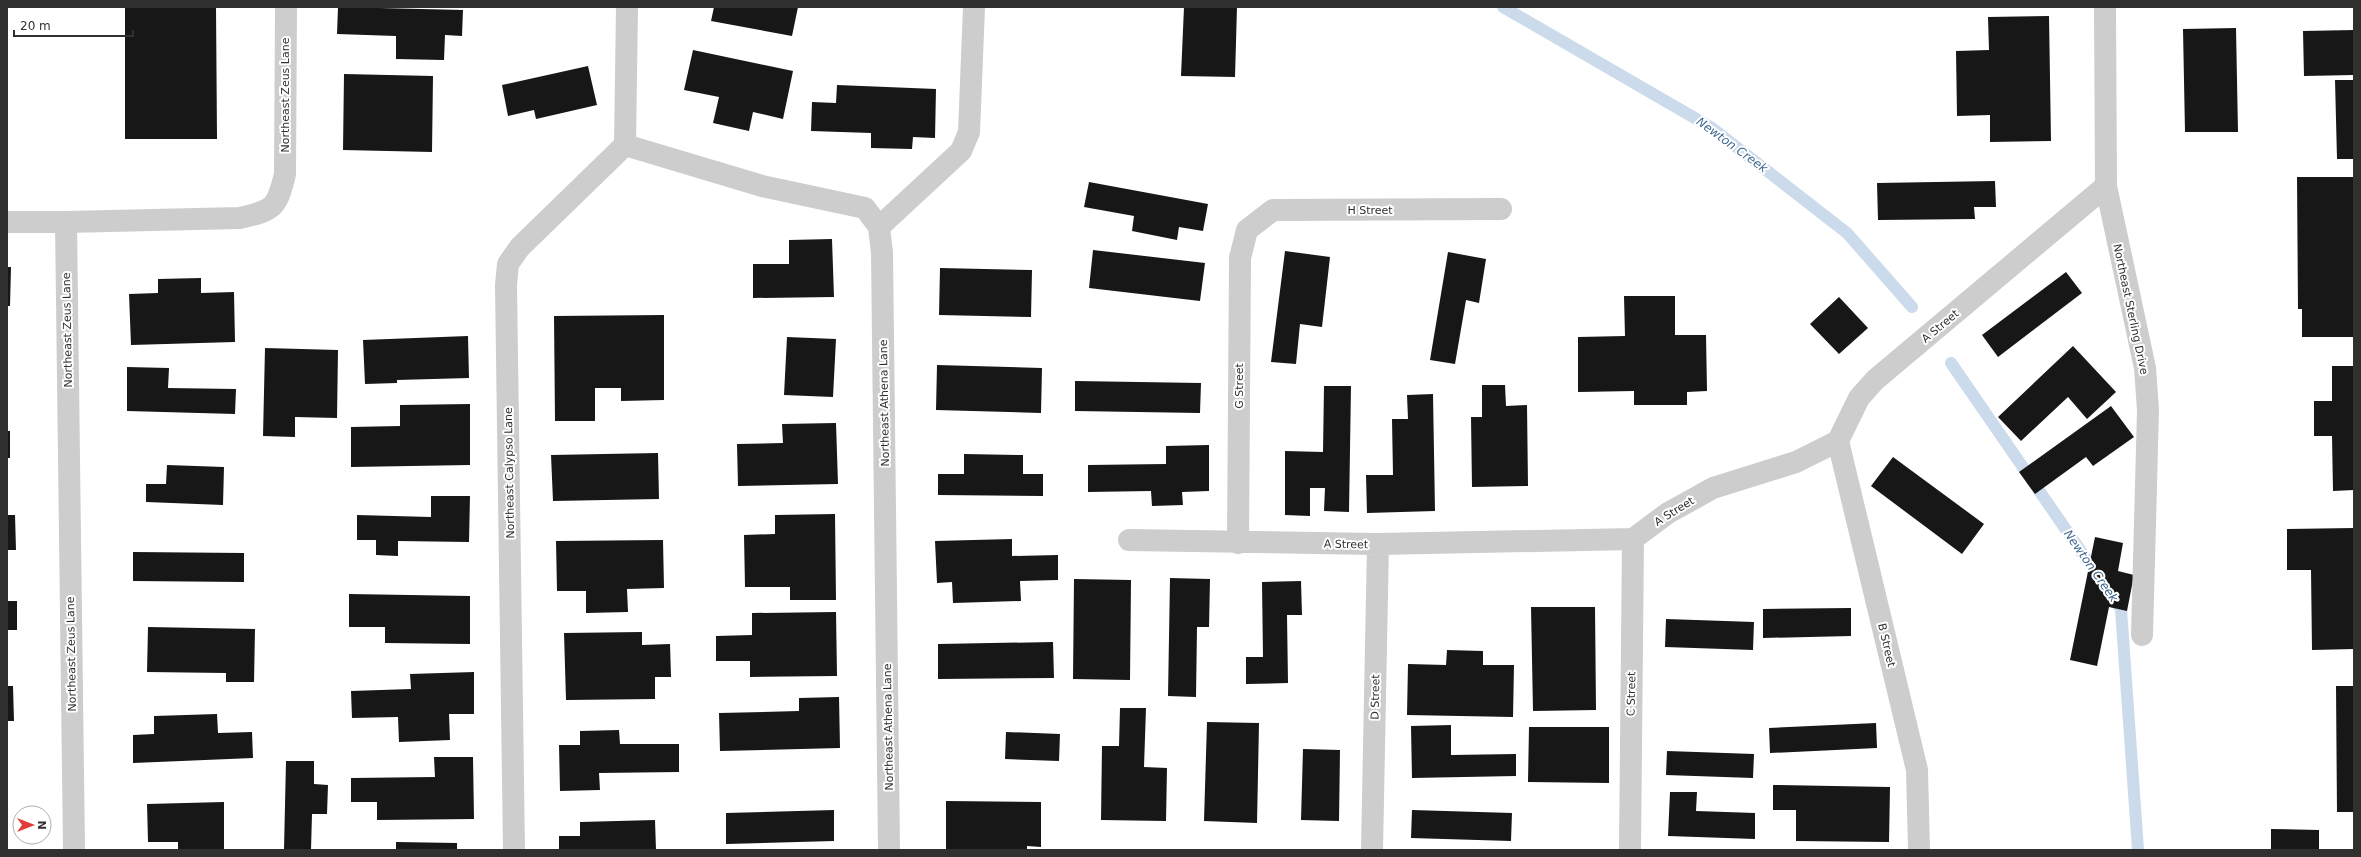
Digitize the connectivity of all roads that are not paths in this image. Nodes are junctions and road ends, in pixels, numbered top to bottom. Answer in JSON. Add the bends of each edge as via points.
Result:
{"nodes":[{"id":1,"x":286,"y":7,"type":"edge"},
{"id":2,"x":627,"y":7,"type":"edge"},
{"id":3,"x":974,"y":7,"type":"edge"},
{"id":4,"x":2106,"y":7,"type":"edge"},
{"id":5,"x":625,"y":145,"type":"junction"},
{"id":6,"x":2106,"y":186,"type":"junction"},
{"id":7,"x":1501,"y":209,"type":"dead end"},
{"id":8,"x":7,"y":222,"type":"edge"},
{"id":9,"x":66,"y":222,"type":"junction"},
{"id":10,"x":878,"y":227,"type":"junction"},
{"id":11,"x":1247,"y":230,"type":"joint"},
{"id":12,"x":1838,"y":441,"type":"junction"},
{"id":13,"x":1633,"y":539,"type":"junction"},
{"id":14,"x":1129,"y":540,"type":"dead end"},
{"id":15,"x":1238,"y":543,"type":"junction"},
{"id":16,"x":1378,"y":544,"type":"junction"},
{"id":17,"x":2142,"y":635,"type":"dead end"},
{"id":18,"x":74,"y":850,"type":"edge"},
{"id":19,"x":514,"y":850,"type":"edge"},
{"id":20,"x":889,"y":850,"type":"edge"},
{"id":21,"x":1372,"y":850,"type":"edge"},
{"id":22,"x":1630,"y":850,"type":"edge"},
{"id":23,"x":1919,"y":850,"type":"edge"}],
"edges":[{"from":1,"to":9,"type":"street","name":"Northeast Zeus Lane","via":[[285,174],[279,197],[266,212],[240,218]]},
{"from":2,"to":5,"type":"street"},
{"from":3,"to":10,"type":"street","via":[[969,132],[961,151]]},
{"from":4,"to":6,"type":"street","name":"Northeast Sterling Drive"},
{"from":5,"to":10,"type":"street","name":"Northeast Athena Lane","via":[[762,186],[865,208]]},
{"from":5,"to":19,"type":"street","name":"Northeast Calypso Lane","via":[[520,247],[508,264],[506,285]]},
{"from":6,"to":12,"type":"street","name":"A Street","via":[[1874,380],[1859,398]]},
{"from":6,"to":17,"type":"street","name":"Northeast Sterling Drive","via":[[2146,375],[2148,410]]},
{"from":7,"to":11,"type":"street","name":"H Street","via":[[1273,210]]},
{"from":8,"to":9,"type":"street"},
{"from":9,"to":18,"type":"street","name":"Northeast Zeus Lane"},
{"from":10,"to":20,"type":"street","name":"Northeast Athena Lane","via":[[882,253]]},
{"from":11,"to":15,"type":"street","name":"G Street","via":[[1240,258]]},
{"from":12,"to":13,"type":"street","name":"A Street","via":[[1796,462],[1713,488],[1668,513]]},
{"from":12,"to":23,"type":"street","name":"B Street","via":[[1917,770]]},
{"from":13,"to":16,"type":"street","name":"A Street"},
{"from":13,"to":22,"type":"street","name":"C Street"},
{"from":14,"to":15,"type":"street","name":"A Street"},
{"from":15,"to":16,"type":"street","name":"A Street"},
{"from":16,"to":21,"type":"street","name":"D Street"}]}
